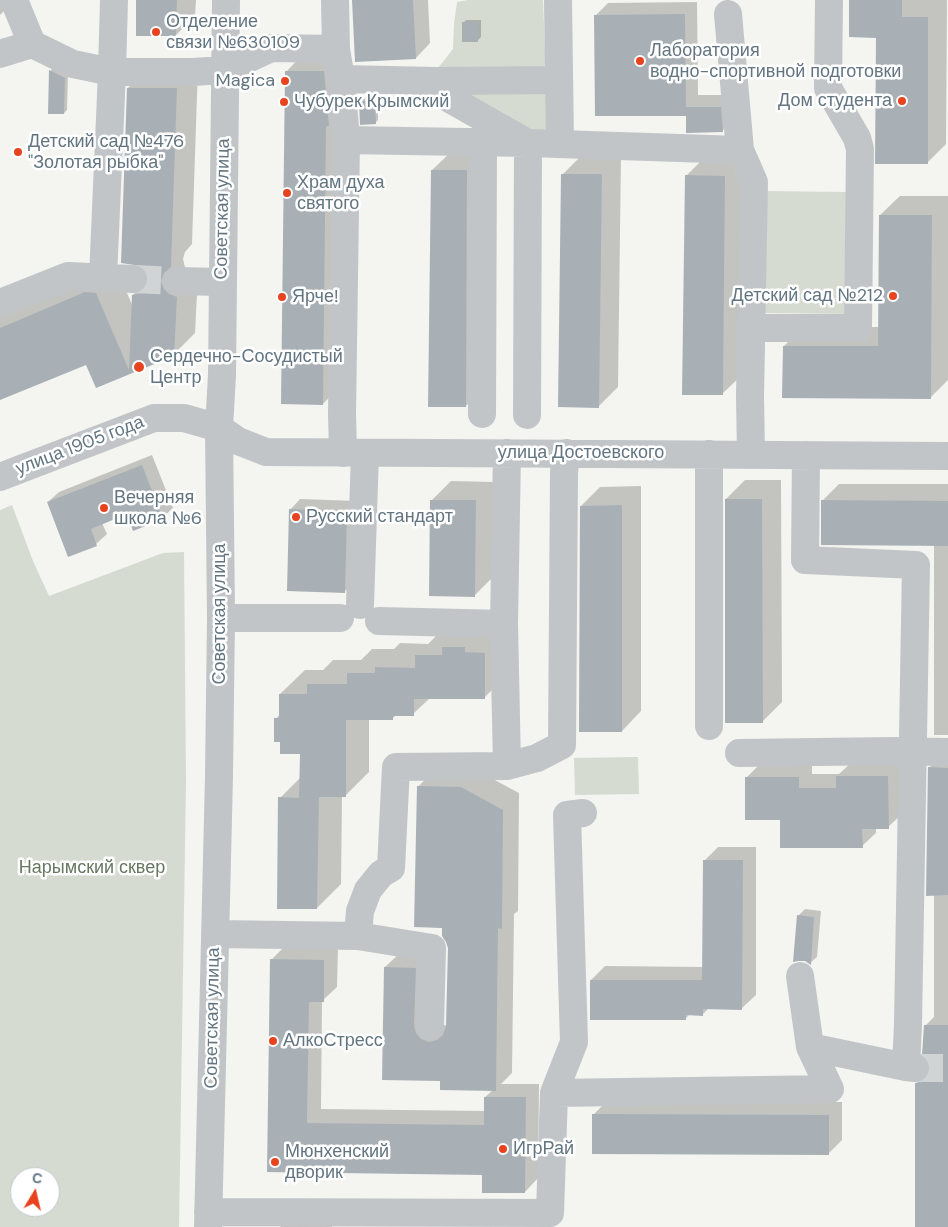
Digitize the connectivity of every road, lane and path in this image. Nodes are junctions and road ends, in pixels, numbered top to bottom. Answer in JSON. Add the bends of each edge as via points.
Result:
{"nodes":[{"id":1,"x":14,"y":0,"type":"edge"},
{"id":2,"x":114,"y":0,"type":"edge"},
{"id":3,"x":226,"y":0,"type":"edge"},
{"id":4,"x":335,"y":0,"type":"edge"},
{"id":5,"x":558,"y":0,"type":"edge"},
{"id":6,"x":829,"y":0,"type":"edge"},
{"id":7,"x":728,"y":14,"type":"dead end"},
{"id":8,"x":32,"y":44,"type":"junction"},
{"id":9,"x":336,"y":49,"type":"junction"},
{"id":10,"x":0,"y":54,"type":"edge"},
{"id":11,"x":224,"y":70,"type":"junction"},
{"id":12,"x":112,"y":72,"type":"junction"},
{"id":13,"x":341,"y":79,"type":"junction"},
{"id":14,"x":418,"y":80,"type":"junction"},
{"id":15,"x":559,"y":80,"type":"junction"},
{"id":16,"x":346,"y":140,"type":"junction"},
{"id":17,"x":482,"y":142,"type":"junction"},
{"id":18,"x":528,"y":143,"type":"junction"},
{"id":19,"x":560,"y":143,"type":"junction"},
{"id":20,"x":740,"y":150,"type":"junction"},
{"id":21,"x":103,"y":278,"type":"junction"},
{"id":22,"x":133,"y":279,"type":"tunnel mouth"},
{"id":23,"x":177,"y":280,"type":"tunnel mouth"},
{"id":24,"x":222,"y":282,"type":"junction"},
{"id":25,"x":0,"y":303,"type":"edge"},
{"id":26,"x":752,"y":329,"type":"junction"},
{"id":27,"x":482,"y":414,"type":"dead end"},
{"id":28,"x":527,"y":415,"type":"dead end"},
{"id":29,"x":220,"y":428,"type":"junction"},
{"id":30,"x":354,"y":453,"type":"junction"},
{"id":31,"x":508,"y":453,"type":"junction"},
{"id":32,"x":566,"y":453,"type":"junction"},
{"id":33,"x":709,"y":454,"type":"junction"},
{"id":34,"x":751,"y":454,"type":"junction"},
{"id":35,"x":806,"y":455,"type":"junction"},
{"id":36,"x":948,"y":456,"type":"edge"},
{"id":37,"x":0,"y":477,"type":"edge"},
{"id":38,"x":360,"y":615,"type":"junction"},
{"id":39,"x":221,"y":618,"type":"junction"},
{"id":40,"x":504,"y":624,"type":"junction"},
{"id":41,"x":709,"y":726,"type":"dead end"},
{"id":42,"x":913,"y":752,"type":"junction"},
{"id":43,"x":948,"y":752,"type":"edge"},
{"id":44,"x":739,"y":753,"type":"dead end"},
{"id":45,"x":507,"y":766,"type":"junction"},
{"id":46,"x":583,"y":813,"type":"dead end"},
{"id":47,"x":215,"y":934,"type":"junction"},
{"id":48,"x":358,"y":936,"type":"junction"},
{"id":49,"x":800,"y":976,"type":"dead end"},
{"id":50,"x":430,"y":1026,"type":"dead end"},
{"id":51,"x":810,"y":1047,"type":"junction"},
{"id":52,"x":554,"y":1093,"type":"junction"},
{"id":53,"x":208,"y":1219,"type":"edge"},
{"id":54,"x":344,"y":1220,"type":"edge"},
{"id":55,"x":550,"y":1220,"type":"edge"}],
"edges":[{"from":1,"to":8,"type":"street"},
{"from":2,"to":12,"type":"street"},
{"from":3,"to":11,"type":"street","name":"Советская улица"},
{"from":4,"to":9,"type":"street"},
{"from":5,"to":15,"type":"street"},
{"from":6,"to":26,"type":"street","via":[[828,88],[860,149],[858,328]]},
{"from":7,"to":20,"type":"street"},
{"from":8,"to":10,"type":"street"},
{"from":8,"to":12,"type":"street","via":[[73,64]]},
{"from":9,"to":11,"type":"street","via":[[271,48]]},
{"from":9,"to":13,"type":"street"},
{"from":11,"to":12,"type":"street"},
{"from":11,"to":24,"type":"street","name":"Советская улица"},
{"from":12,"to":21,"type":"street"},
{"from":13,"to":14,"type":"street"},
{"from":13,"to":16,"type":"street"},
{"from":14,"to":15,"type":"street"},
{"from":14,"to":18,"type":"street"},
{"from":15,"to":19,"type":"street"},
{"from":16,"to":17,"type":"street"},
{"from":16,"to":30,"type":"street","via":[[342,413]]},
{"from":17,"to":18,"type":"street"},
{"from":17,"to":27,"type":"street"},
{"from":18,"to":19,"type":"street"},
{"from":18,"to":28,"type":"street"},
{"from":19,"to":20,"type":"street"},
{"from":20,"to":26,"type":"street","via":[[754,182]]},
{"from":21,"to":22,"type":"street"},
{"from":21,"to":25,"type":"street","via":[[68,276]]},
{"from":23,"to":24,"type":"street"},
{"from":24,"to":29,"type":"street","name":"Советская улица"},
{"from":26,"to":34,"type":"street"},
{"from":29,"to":30,"type":"street","name":"улица Достоевского","via":[[238,441],[266,452]]},
{"from":29,"to":37,"type":"street","name":"улица 1905 года","via":[[184,418],[154,418]]},
{"from":29,"to":39,"type":"street","name":"Советская улица"},
{"from":30,"to":31,"type":"street","name":"улица Достоевского"},
{"from":30,"to":38,"type":"street"},
{"from":31,"to":32,"type":"street","name":"улица Достоевского"},
{"from":31,"to":40,"type":"street"},
{"from":32,"to":33,"type":"street","name":"улица Достоевского"},
{"from":32,"to":45,"type":"street","via":[[562,745],[537,758]]},
{"from":33,"to":34,"type":"street","name":"улица Достоевского"},
{"from":33,"to":41,"type":"street"},
{"from":34,"to":35,"type":"street","name":"улица Достоевского"},
{"from":35,"to":36,"type":"street","name":"улица Достоевского"},
{"from":35,"to":42,"type":"street","via":[[805,560],[916,565]]},
{"from":38,"to":39,"type":"street"},
{"from":38,"to":40,"type":"street"},
{"from":39,"to":47,"type":"street","name":"Советская улица"},
{"from":40,"to":45,"type":"street"},
{"from":42,"to":43,"type":"street"},
{"from":42,"to":44,"type":"street"},
{"from":42,"to":51,"type":"street","via":[[908,1014],[910,1067]]},
{"from":45,"to":48,"type":"street","via":[[396,767],[391,868],[381,874],[368,890],[360,911]]},
{"from":46,"to":52,"type":"street","via":[[567,815],[574,1042]]},
{"from":47,"to":48,"type":"street"},
{"from":47,"to":53,"type":"street","name":"Советская улица"},
{"from":48,"to":50,"type":"street","via":[[432,948]]},
{"from":49,"to":51,"type":"street"},
{"from":51,"to":52,"type":"street","via":[[830,1089]]},
{"from":52,"to":55,"type":"street"},
{"from":53,"to":54,"type":"street"},
{"from":54,"to":55,"type":"street"}]}
